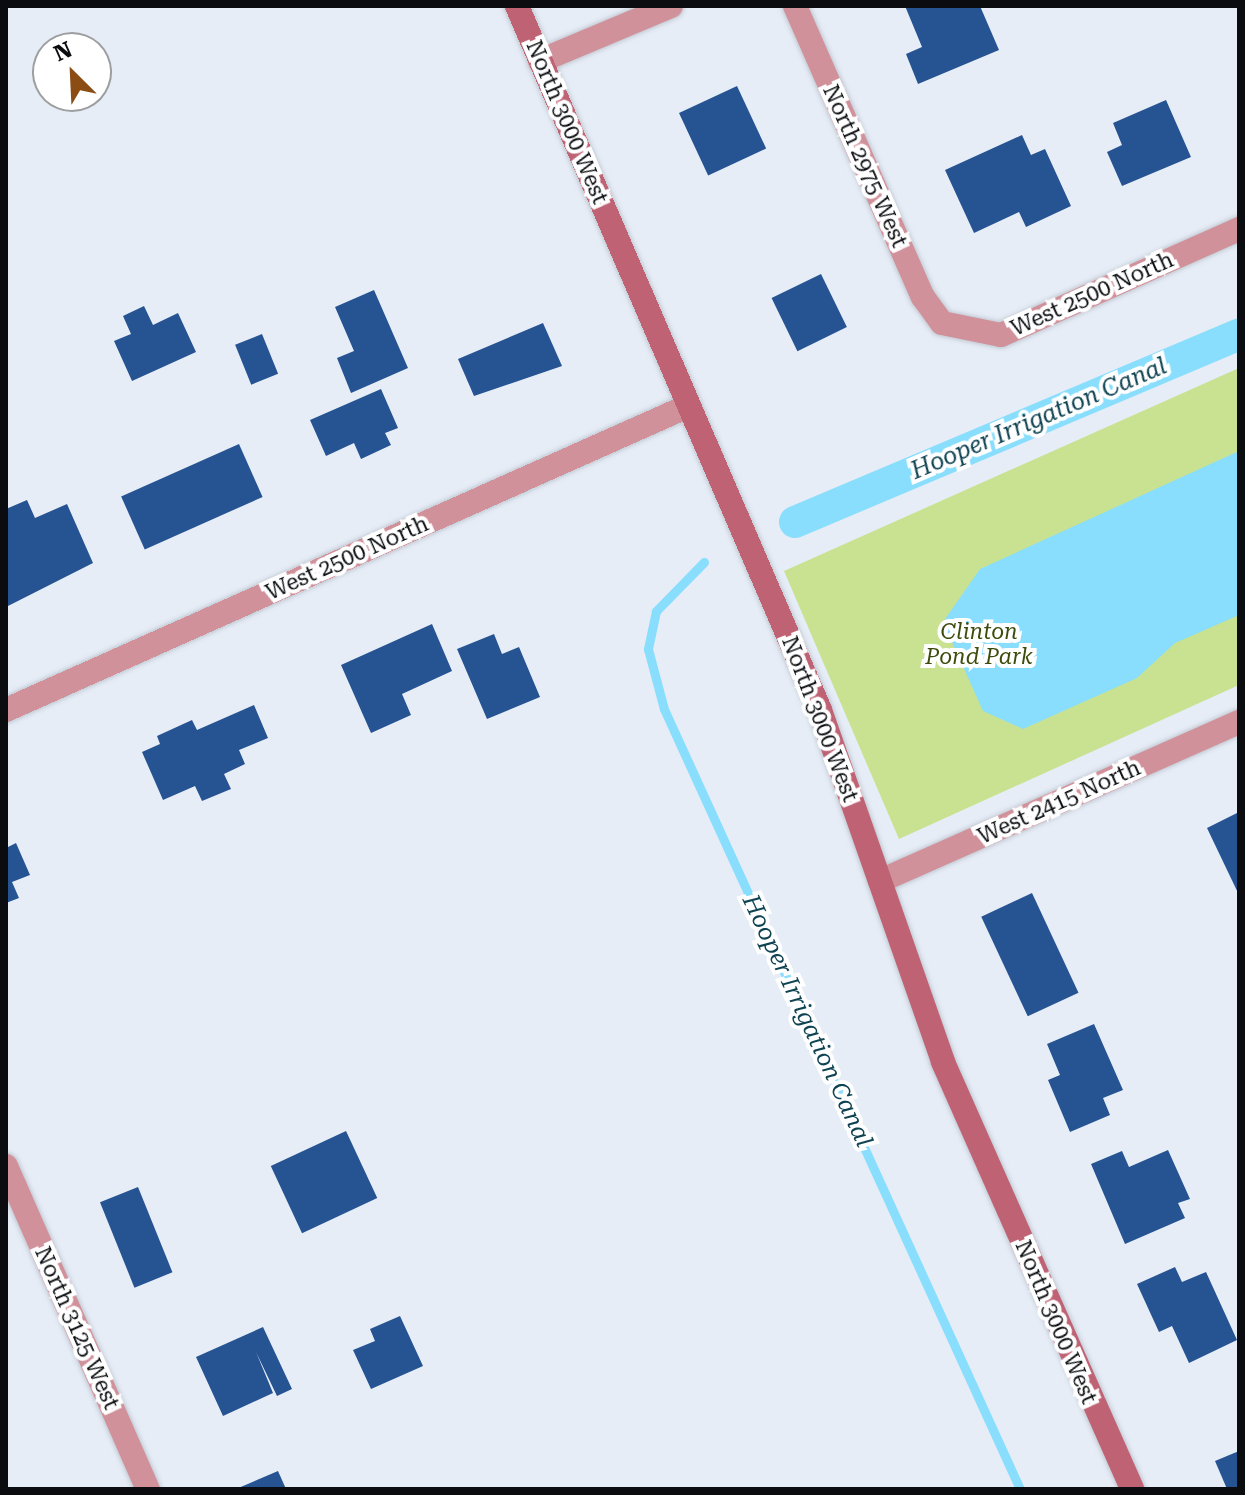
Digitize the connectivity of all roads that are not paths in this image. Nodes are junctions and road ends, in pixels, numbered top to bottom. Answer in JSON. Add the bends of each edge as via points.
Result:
{"nodes":[{"id":1,"x":517,"y":6,"type":"edge"},
{"id":2,"x":671,"y":6,"type":"edge"},
{"id":3,"x":795,"y":6,"type":"edge"},
{"id":4,"x":540,"y":61,"type":"junction"},
{"id":5,"x":1239,"y":229,"type":"edge"},
{"id":6,"x":942,"y":323,"type":"joint"},
{"id":7,"x":688,"y":406,"type":"junction"},
{"id":8,"x":6,"y":710,"type":"edge"},
{"id":9,"x":1239,"y":722,"type":"edge"},
{"id":10,"x":880,"y":881,"type":"junction"},
{"id":11,"x":6,"y":1166,"type":"edge"},
{"id":12,"x":1106,"y":1438,"type":"junction"},
{"id":13,"x":148,"y":1489,"type":"edge"},
{"id":14,"x":1115,"y":1489,"type":"edge"},
{"id":15,"x":1132,"y":1489,"type":"edge"}],
"edges":[{"from":1,"to":4,"type":"main road","name":"North 3000 West"},
{"from":2,"to":4,"type":"street"},
{"from":3,"to":6,"type":"street","name":"North 2975 West","via":[[923,297]]},
{"from":4,"to":7,"type":"main road","name":"North 3000 West"},
{"from":5,"to":6,"type":"street","name":"West 2500 North","via":[[1001,335]]},
{"from":7,"to":8,"type":"street","name":"West 2500 North"},
{"from":7,"to":10,"type":"main road","name":"North 3000 West","via":[[820,710]]},
{"from":9,"to":10,"type":"street","name":"West 2415 North"},
{"from":10,"to":12,"type":"main road","name":"North 3000 West","via":[[943,1062]]},
{"from":11,"to":13,"type":"street","name":"North 3125 West"},
{"from":12,"to":14,"type":"main road","name":"North 3000 West"},
{"from":12,"to":15,"type":"main road","name":"North 3000 West"}]}
